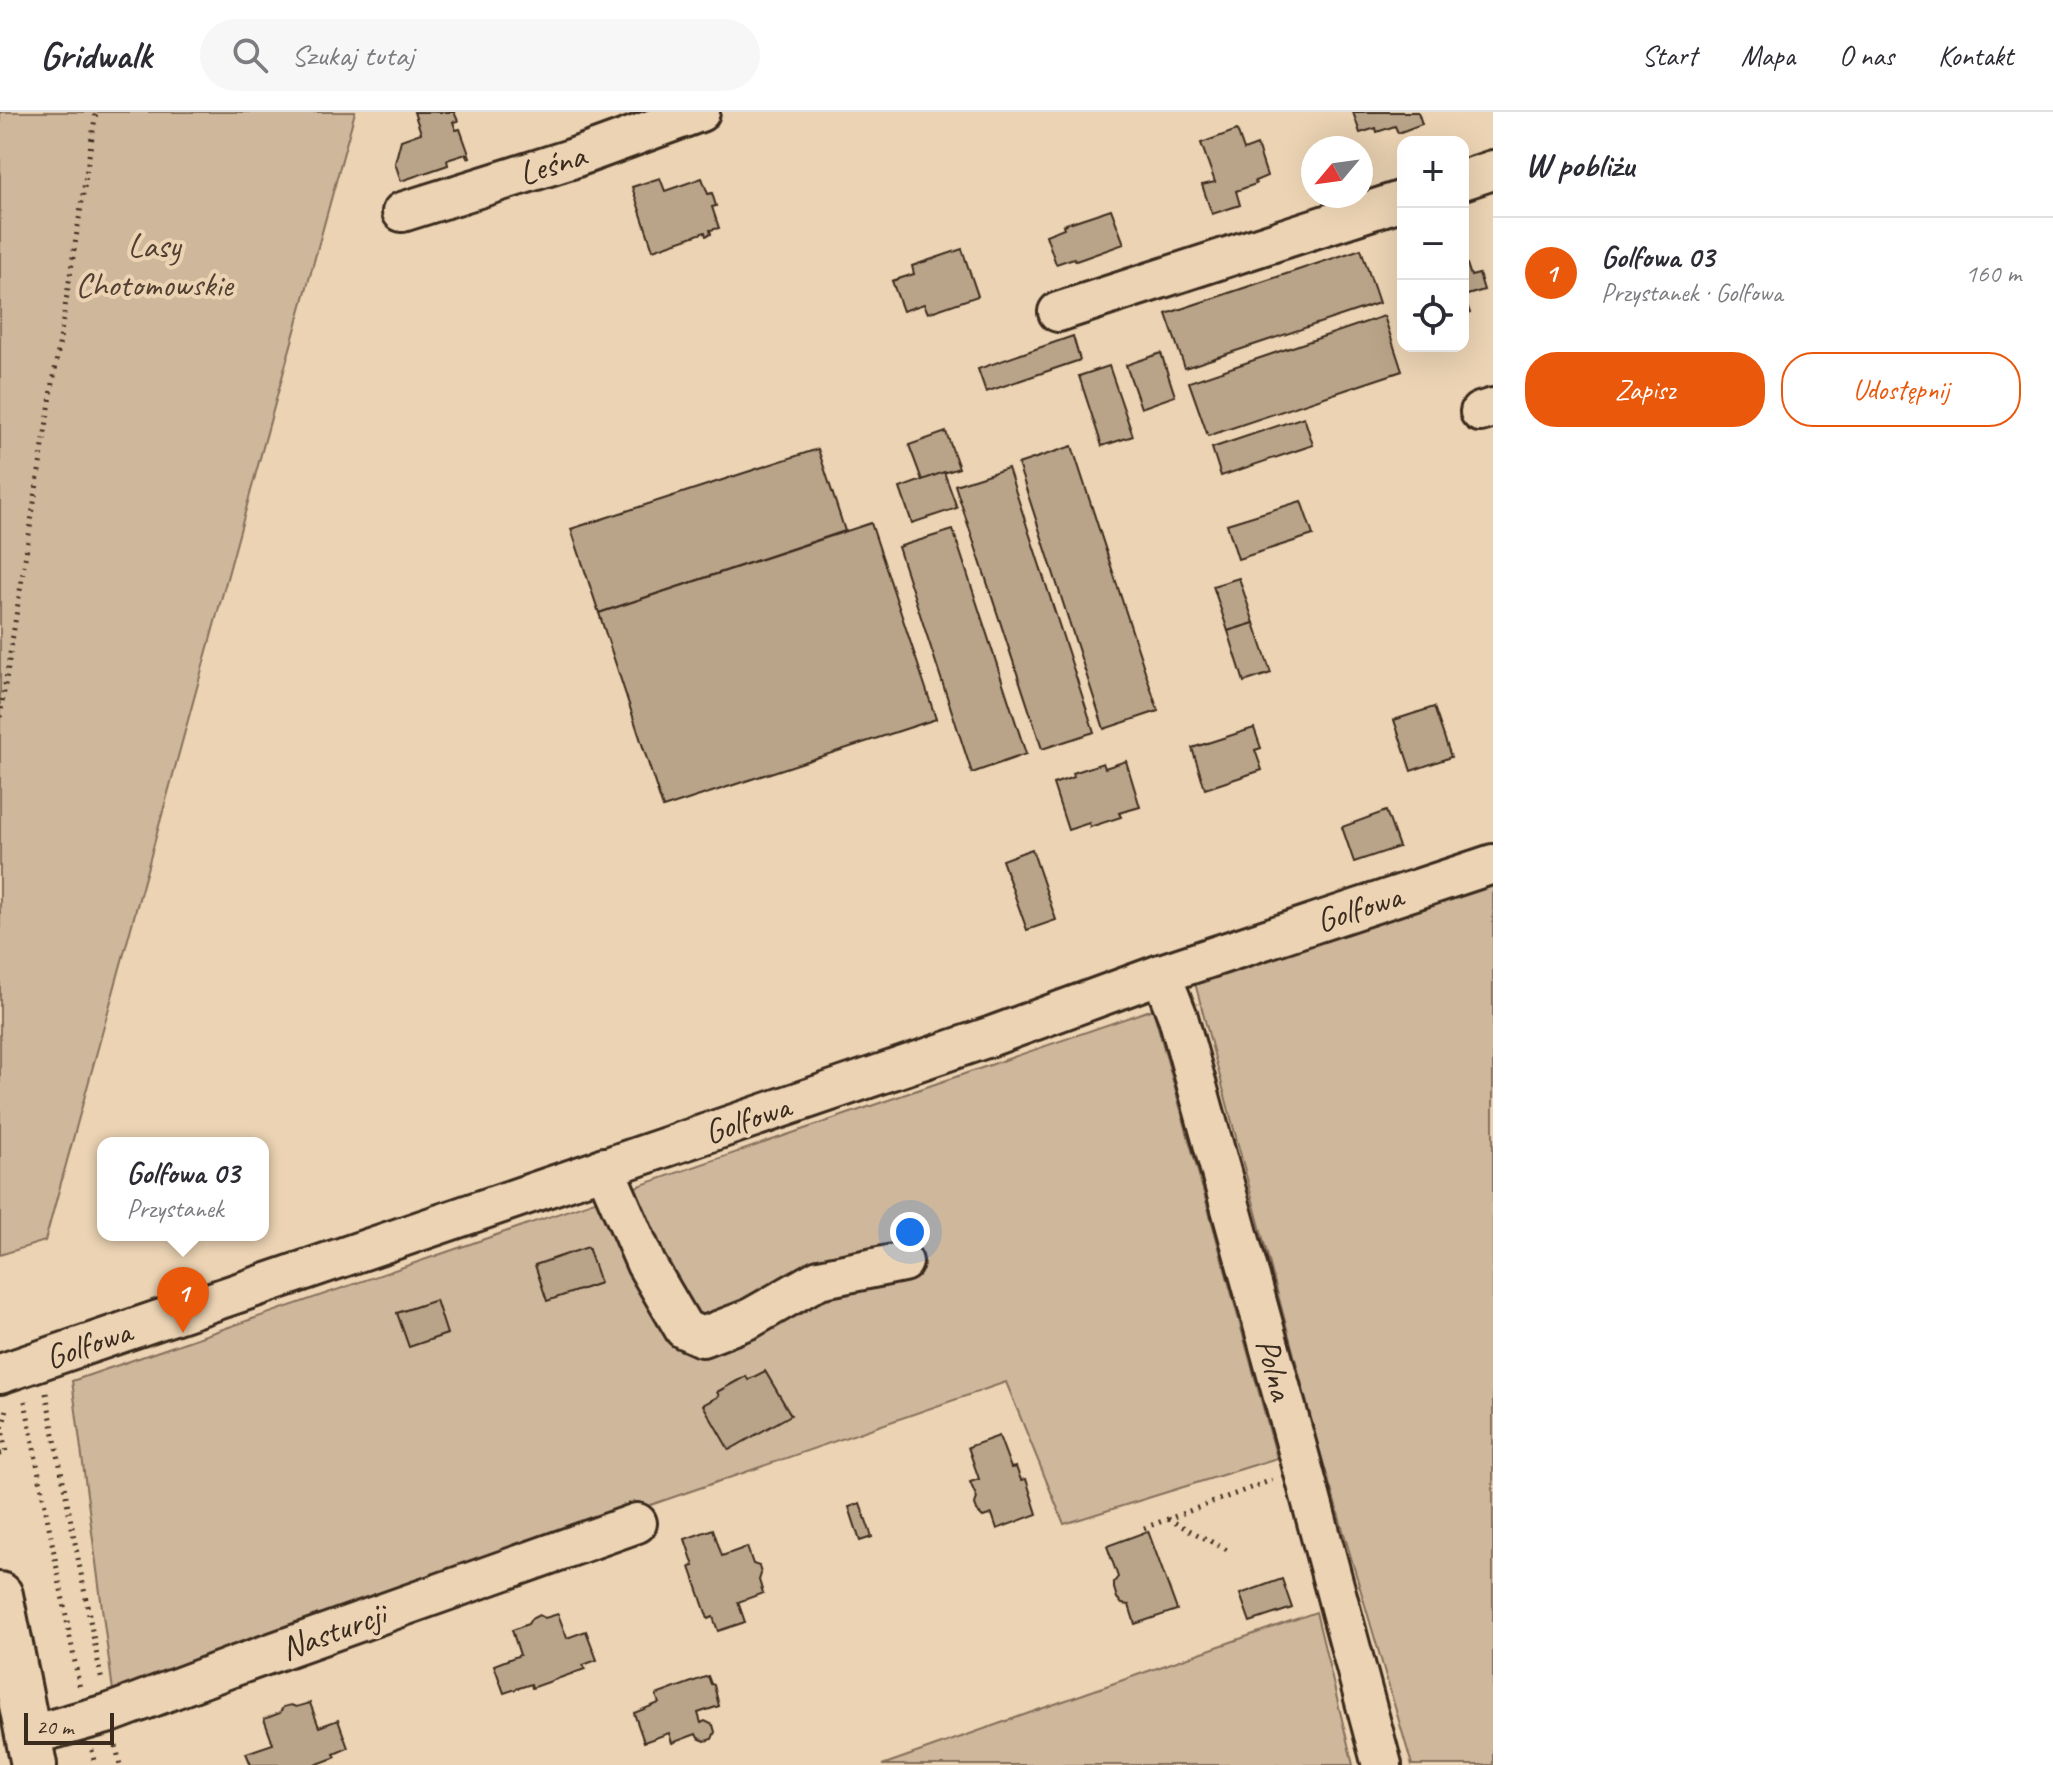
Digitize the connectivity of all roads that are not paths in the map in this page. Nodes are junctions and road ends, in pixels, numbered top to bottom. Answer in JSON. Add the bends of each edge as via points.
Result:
{"nodes":[{"id":1,"x":700,"y":112,"type":"edge"},
{"id":2,"x":1493,"y":170,"type":"edge"},
{"id":3,"x":1469,"y":178,"type":"edge"},
{"id":4,"x":1397,"y":202,"type":"edge"},
{"id":5,"x":402,"y":212,"type":"dead end"},
{"id":6,"x":1058,"y":312,"type":"dead end"},
{"id":7,"x":1493,"y":864,"type":"edge"},
{"id":8,"x":1161,"y":974,"type":"junction"},
{"id":9,"x":604,"y":1167,"type":"junction"},
{"id":10,"x":903,"y":1262,"type":"dead end"},
{"id":11,"x":20,"y":1373,"type":"edge"},
{"id":12,"x":637,"y":1523,"type":"dead end"},
{"id":13,"x":0,"y":1595,"type":"edge"},
{"id":14,"x":31,"y":1750,"type":"edge"},
{"id":15,"x":1382,"y":1765,"type":"edge"}],
"edges":[{"from":1,"to":5,"type":"street","name":"Leśna"},
{"from":2,"to":3,"type":"street"},
{"from":4,"to":6,"type":"street"},
{"from":7,"to":8,"type":"street","name":"Golfowa"},
{"from":8,"to":9,"type":"street","name":"Golfowa"},
{"from":8,"to":15,"type":"street","name":"Polna","via":[[1182,1032]]},
{"from":9,"to":10,"type":"street","via":[[646,1264],[684,1329],[702,1337],[749,1319],[819,1279]]},
{"from":9,"to":11,"type":"street","name":"Golfowa"},
{"from":12,"to":14,"type":"street","name":"Nasturcji","via":[[98,1716]]},
{"from":13,"to":14,"type":"main road"}]}
